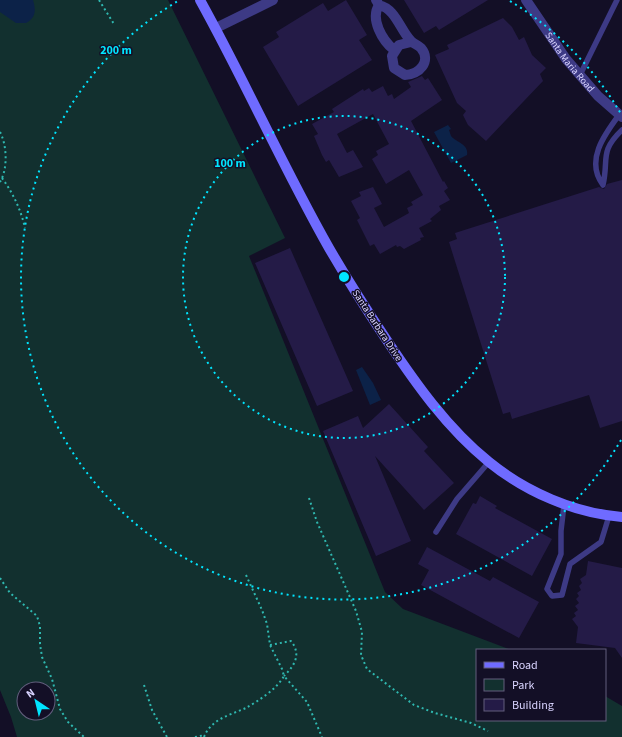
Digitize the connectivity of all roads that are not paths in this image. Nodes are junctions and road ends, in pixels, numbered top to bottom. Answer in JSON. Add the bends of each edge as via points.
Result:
{"nodes":[{"id":1,"x":200,"y":0,"type":"edge"},
{"id":2,"x":273,"y":0,"type":"edge"},
{"id":3,"x":526,"y":0,"type":"edge"},
{"id":4,"x":617,"y":0,"type":"edge"},
{"id":5,"x":378,"y":2,"type":"edge"},
{"id":6,"x":216,"y":28,"type":"junction"},
{"id":7,"x":411,"y":42,"type":"junction"},
{"id":8,"x":394,"y":50,"type":"junction"},
{"id":9,"x":580,"y":75,"type":"junction"},
{"id":10,"x":621,"y":116,"type":"edge"},
{"id":11,"x":622,"y":130,"type":"edge"},
{"id":12,"x":489,"y":462,"type":"junction"},
{"id":13,"x":564,"y":505,"type":"junction"},
{"id":14,"x":609,"y":516,"type":"junction"},
{"id":15,"x":622,"y":518,"type":"edge"},
{"id":16,"x":436,"y":532,"type":"dead end"}],
"edges":[{"from":1,"to":6,"type":"main road","name":"Santa Barbara Drive"},
{"from":2,"to":6,"type":"street"},
{"from":3,"to":9,"type":"street","name":"Santa Maria Road","via":[[566,59]]},
{"from":4,"to":9,"type":"lane"},
{"from":5,"to":7,"type":"street","via":[[391,11]]},
{"from":5,"to":8,"type":"street","via":[[375,16],[386,40]]},
{"from":6,"to":12,"type":"main road","name":"Santa Barbara Drive","via":[[328,247],[366,308],[430,402],[459,435]]},
{"from":7,"to":8,"type":"street","via":[[404,42]]},
{"from":7,"to":8,"type":"street","via":[[417,45],[424,55],[425,62],[418,73],[399,73],[392,62]]},
{"from":9,"to":10,"type":"street","name":"Santa Maria Road","via":[[598,96]]},
{"from":10,"to":11,"type":"lane","via":[[599,145],[595,160],[597,177],[604,185],[604,158],[610,144]]},
{"from":12,"to":13,"type":"main road","name":"Santa Barbara Drive","via":[[518,482]]},
{"from":12,"to":16,"type":"lane","via":[[457,499]]},
{"from":13,"to":14,"type":"main road","name":"Santa Barbara Drive"},
{"from":13,"to":14,"type":"lane","via":[[561,554],[547,589],[552,596],[562,595],[570,564],[601,542]]},
{"from":14,"to":15,"type":"main road","name":"Santa Barbara Drive"}]}
